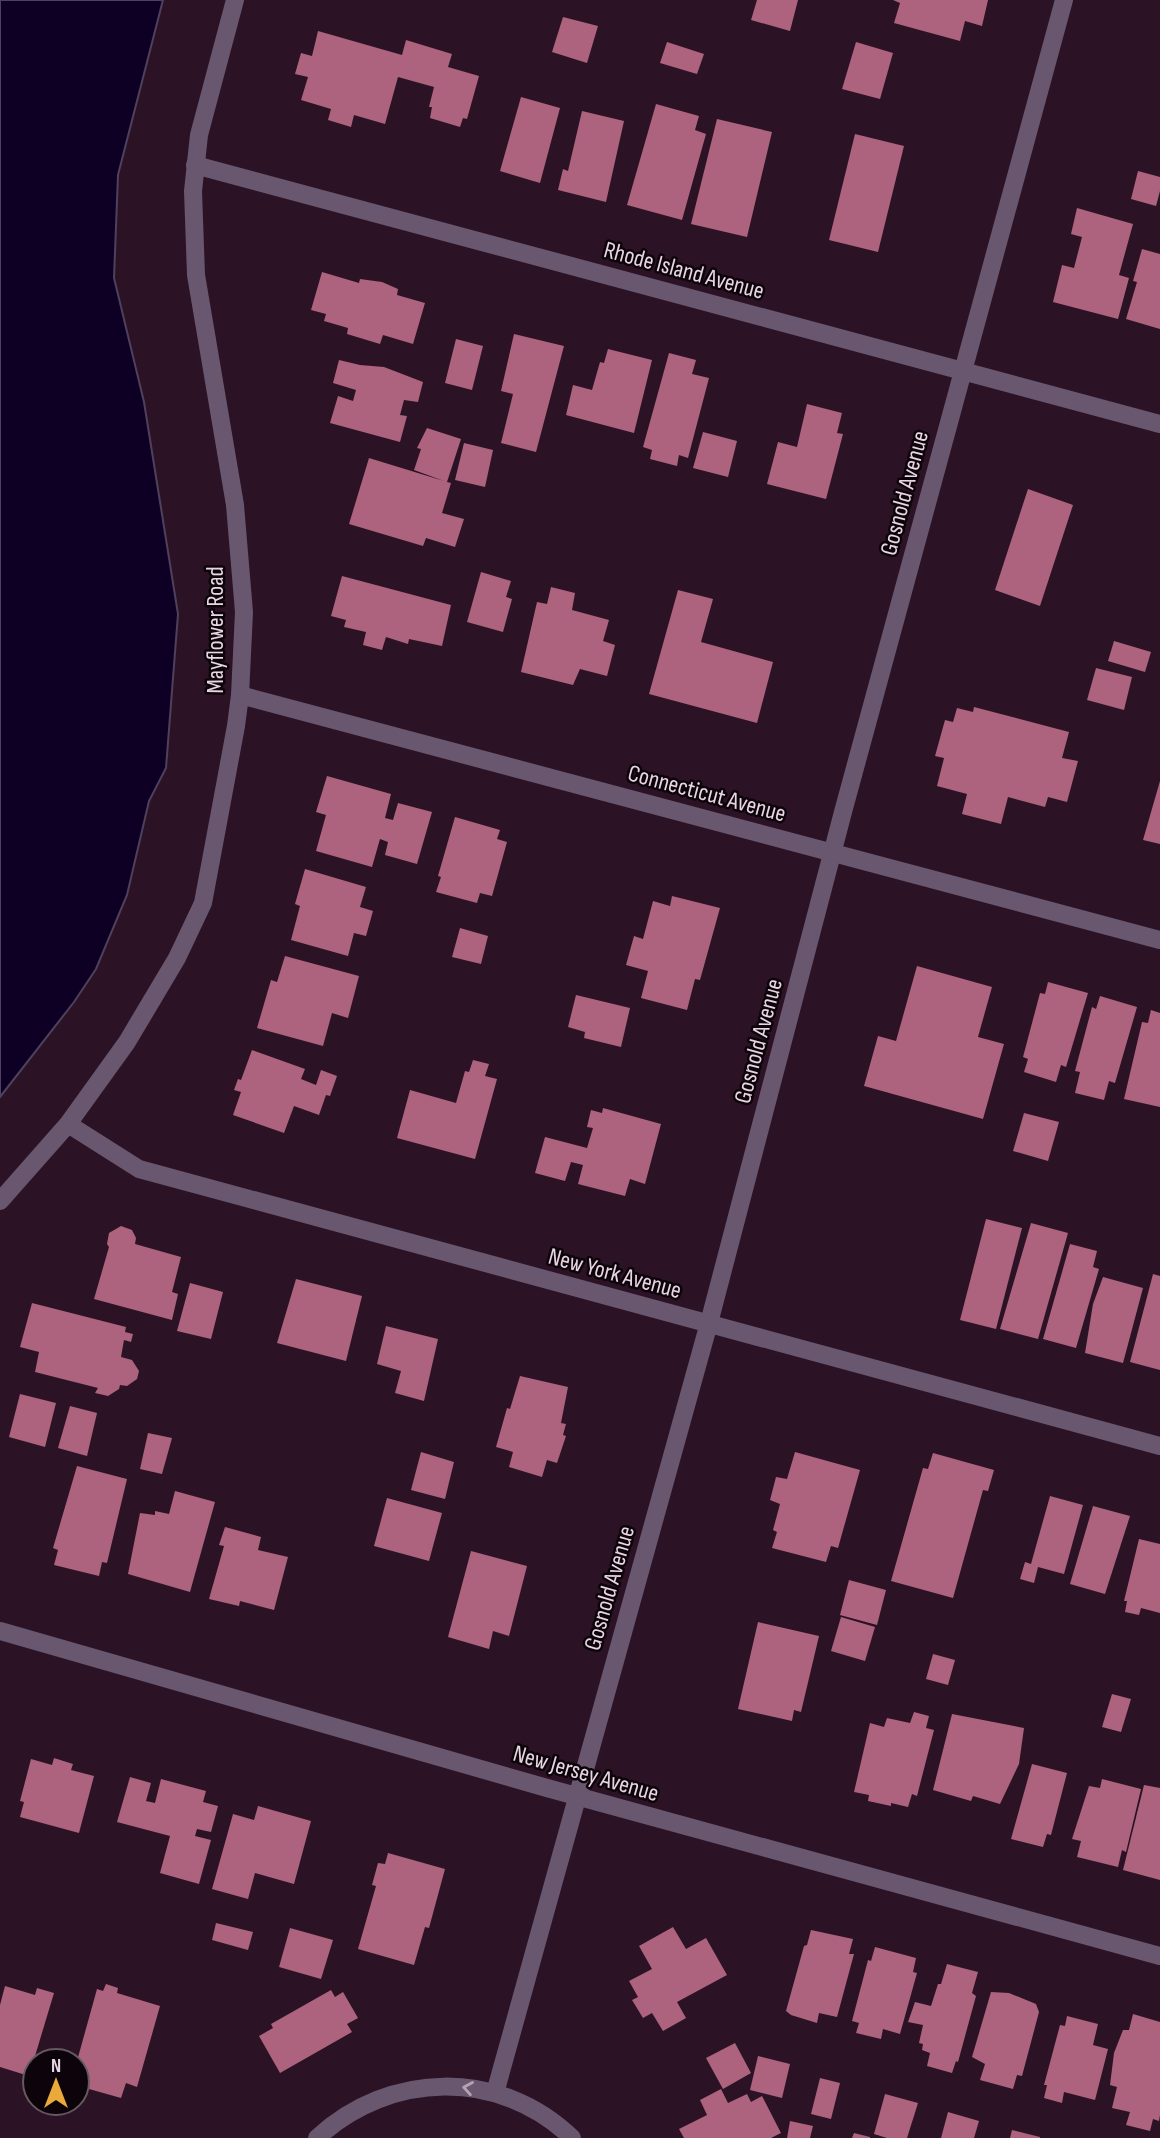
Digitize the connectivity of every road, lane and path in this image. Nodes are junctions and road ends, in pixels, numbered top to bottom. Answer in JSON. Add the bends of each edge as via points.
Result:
{"nodes":[{"id":1,"x":235,"y":0,"type":"edge"},
{"id":2,"x":1064,"y":0,"type":"edge"},
{"id":3,"x":195,"y":165,"type":"junction"},
{"id":4,"x":962,"y":370,"type":"junction"},
{"id":5,"x":1160,"y":424,"type":"edge"},
{"id":6,"x":240,"y":695,"type":"junction"},
{"id":7,"x":833,"y":852,"type":"junction"},
{"id":8,"x":1160,"y":940,"type":"edge"},
{"id":9,"x":68,"y":1124,"type":"junction"},
{"id":10,"x":0,"y":1201,"type":"edge"},
{"id":11,"x":709,"y":1324,"type":"junction"},
{"id":12,"x":1160,"y":1446,"type":"edge"},
{"id":13,"x":0,"y":1631,"type":"edge"},
{"id":14,"x":576,"y":1796,"type":"junction"},
{"id":15,"x":1160,"y":1956,"type":"edge"},
{"id":16,"x":495,"y":2093,"type":"junction"},
{"id":17,"x":317,"y":2138,"type":"edge"},
{"id":18,"x":572,"y":2138,"type":"edge"}],
"edges":[{"from":1,"to":3,"type":"street","name":"Mayflower Road"},
{"from":2,"to":4,"type":"street","name":"Gosnold Avenue"},
{"from":3,"to":4,"type":"street","name":"Rhode Island Avenue"},
{"from":3,"to":6,"type":"street","name":"Mayflower Road","via":[[196,275],[235,505],[241,572]]},
{"from":4,"to":5,"type":"street","name":"Rhode Island Avenue"},
{"from":4,"to":7,"type":"street","name":"Gosnold Avenue"},
{"from":6,"to":7,"type":"street","name":"Connecticut Avenue"},
{"from":6,"to":9,"type":"street","name":"Mayflower Road","via":[[203,902],[177,958],[127,1042]]},
{"from":7,"to":8,"type":"street","name":"Connecticut Avenue"},
{"from":7,"to":11,"type":"street","name":"Gosnold Avenue"},
{"from":9,"to":10,"type":"street","name":"Mayflower Road"},
{"from":9,"to":11,"type":"street","name":"New York Avenue","via":[[139,1169]]},
{"from":11,"to":12,"type":"street","name":"New York Avenue"},
{"from":11,"to":14,"type":"street","name":"Gosnold Avenue"},
{"from":13,"to":14,"type":"street","name":"New Jersey Avenue"},
{"from":14,"to":15,"type":"street","name":"New Jersey Avenue"},
{"from":14,"to":16,"type":"street","name":"Gosnold Avenue"},
{"from":16,"to":17,"type":"street","one_way":true,"via":[[454,2086],[412,2089],[372,2101],[336,2120]]},
{"from":16,"to":18,"type":"street","via":[[529,2106]]}]}
